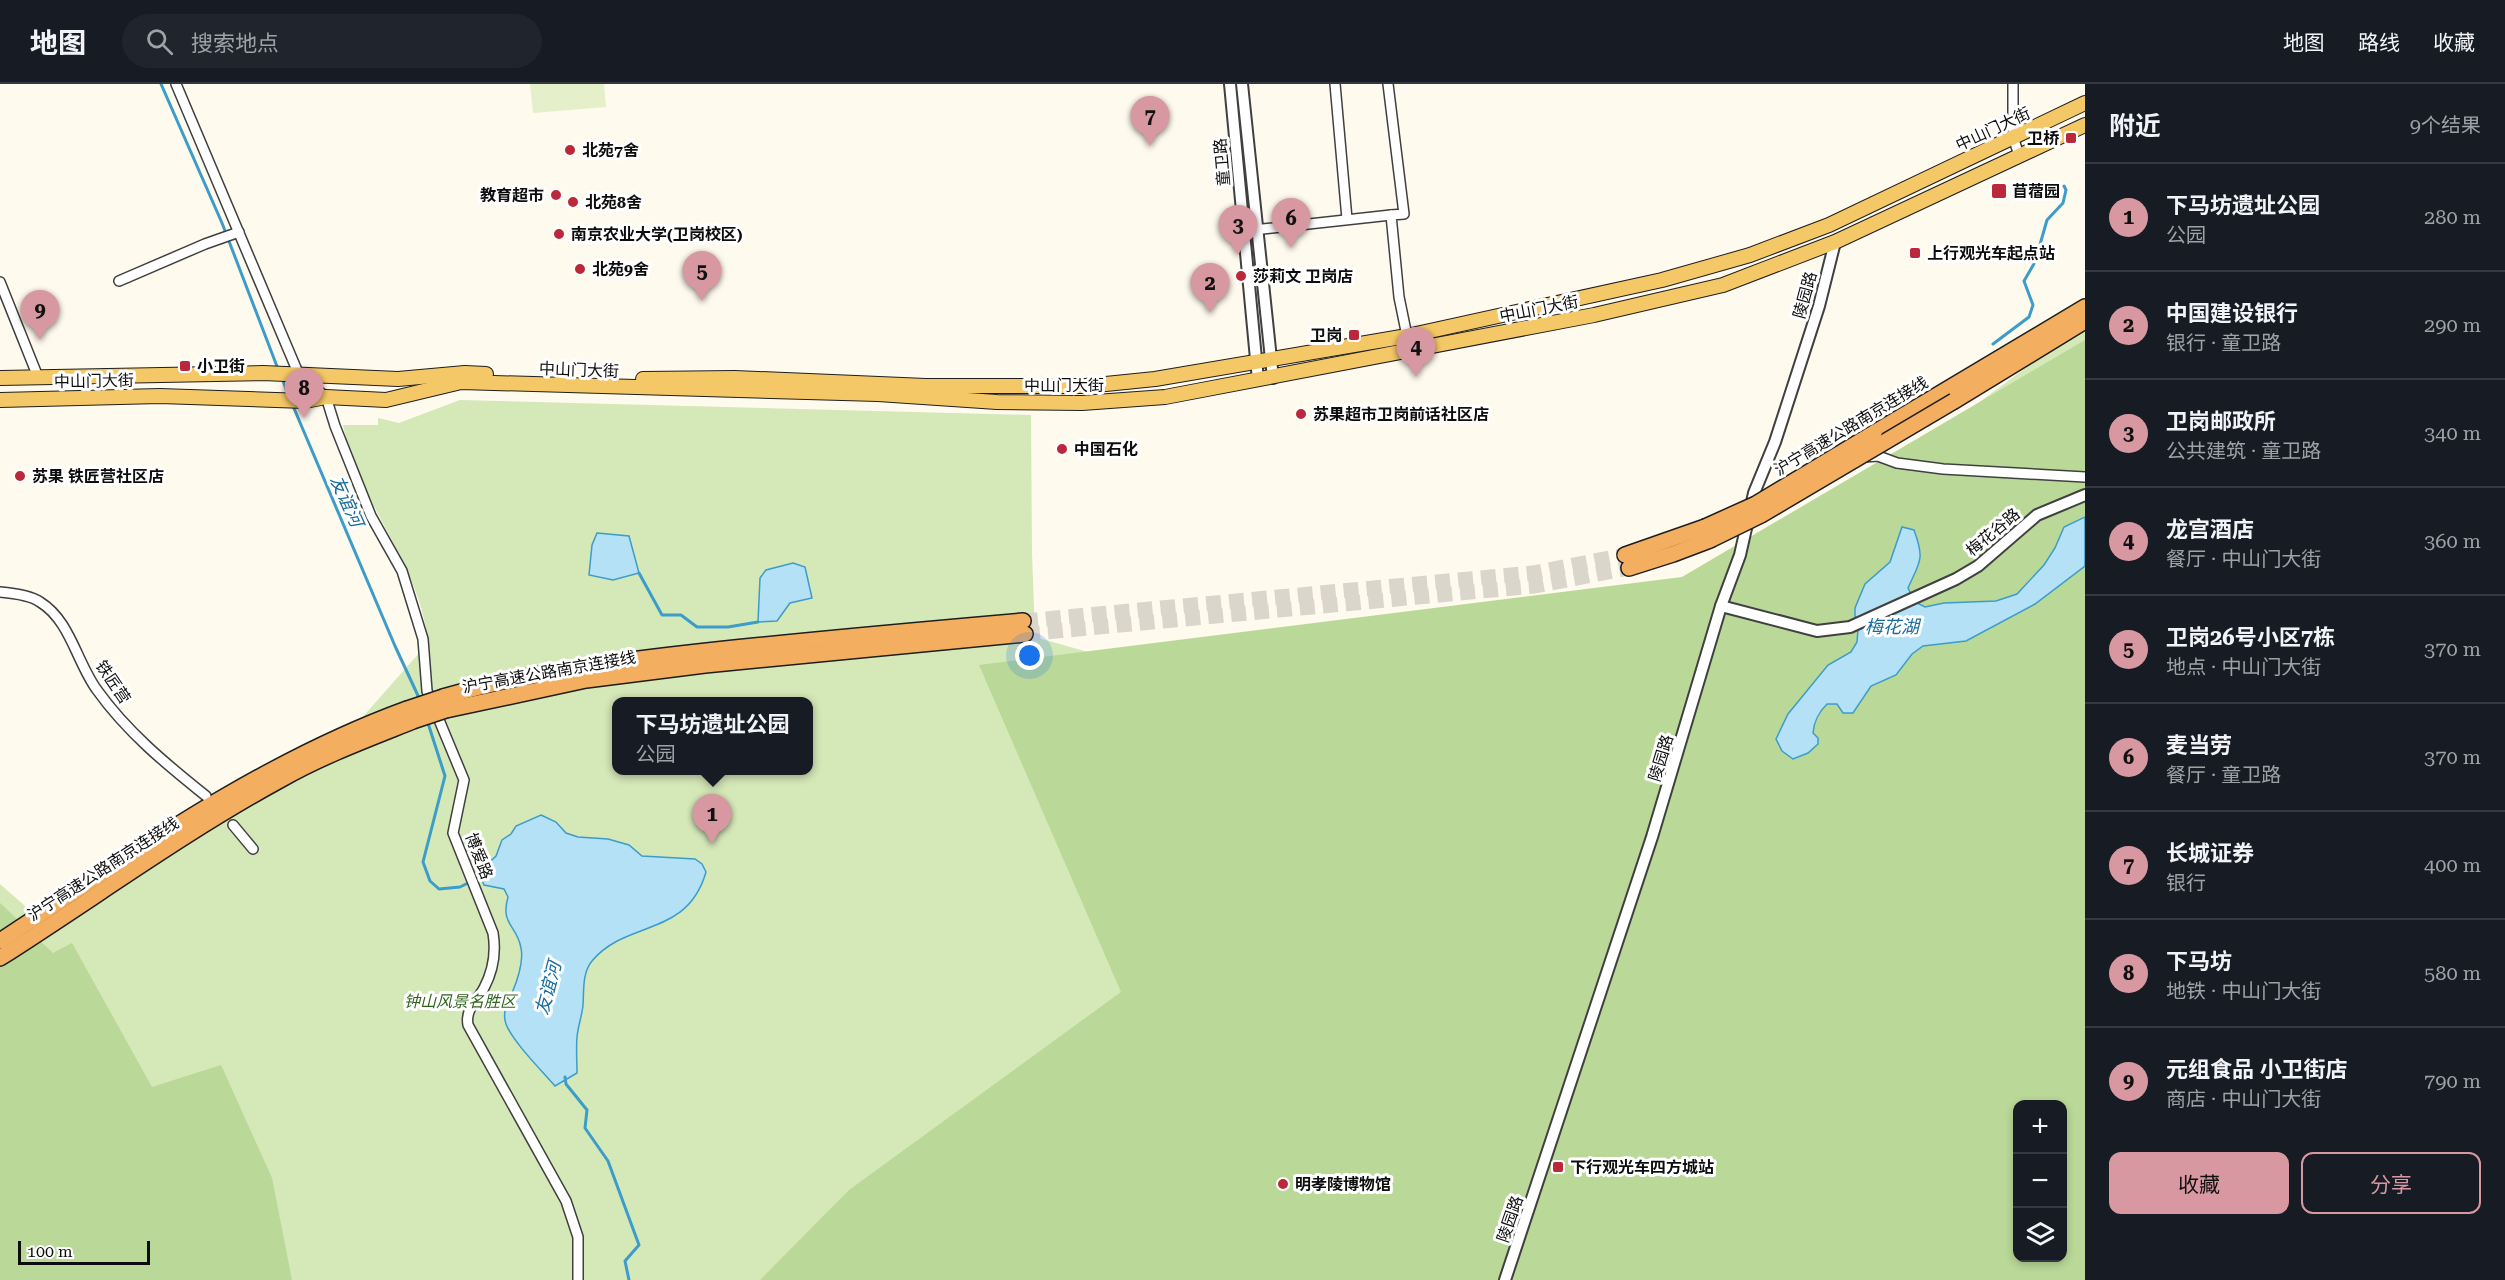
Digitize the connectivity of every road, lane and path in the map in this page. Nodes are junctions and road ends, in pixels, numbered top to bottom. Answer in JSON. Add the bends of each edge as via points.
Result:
{"nodes":[{"id":1,"x":176,"y":84,"type":"edge"},
{"id":2,"x":1230,"y":84,"type":"edge"},
{"id":3,"x":1242,"y":84,"type":"edge"},
{"id":4,"x":1335,"y":84,"type":"edge"},
{"id":5,"x":1388,"y":84,"type":"edge"},
{"id":6,"x":2013,"y":84,"type":"edge"},
{"id":7,"x":2085,"y":104,"type":"edge"},
{"id":8,"x":2085,"y":125,"type":"edge"},
{"id":9,"x":2013,"y":137,"type":"junction"},
{"id":10,"x":2019,"y":155,"type":"junction"},
{"id":11,"x":1391,"y":215,"type":"junction"},
{"id":12,"x":1347,"y":219,"type":"junction"},
{"id":13,"x":1257,"y":230,"type":"junction"},
{"id":14,"x":1244,"y":231,"type":"junction"},
{"id":15,"x":236,"y":233,"type":"junction"},
{"id":16,"x":1835,"y":242,"type":"junction"},
{"id":17,"x":119,"y":281,"type":"dead end"},
{"id":18,"x":0,"y":282,"type":"edge"},
{"id":19,"x":2085,"y":307,"type":"edge"},
{"id":20,"x":2085,"y":321,"type":"edge"},
{"id":21,"x":1407,"y":336,"type":"junction"},
{"id":22,"x":1271,"y":360,"type":"junction"},
{"id":23,"x":1255,"y":363,"type":"junction"},
{"id":24,"x":299,"y":375,"type":"junction"},
{"id":25,"x":38,"y":376,"type":"junction"},
{"id":26,"x":0,"y":378,"type":"edge"},
{"id":27,"x":1273,"y":378,"type":"junction"},
{"id":28,"x":1258,"y":380,"type":"junction"},
{"id":29,"x":326,"y":397,"type":"junction"},
{"id":30,"x":0,"y":400,"type":"edge"},
{"id":31,"x":2085,"y":477,"type":"edge"},
{"id":32,"x":1754,"y":493,"type":"junction"},
{"id":33,"x":2085,"y":495,"type":"edge"},
{"id":34,"x":1708,"y":533,"type":"junction"},
{"id":35,"x":1627,"y":561,"type":"tunnel mouth"},
{"id":36,"x":0,"y":592,"type":"edge"},
{"id":37,"x":1721,"y":606,"type":"junction"},
{"id":38,"x":1024,"y":627,"type":"tunnel mouth"},
{"id":39,"x":410,"y":715,"type":"junction"},
{"id":40,"x":206,"y":796,"type":"dead end"},
{"id":41,"x":233,"y":825,"type":"dead end"},
{"id":42,"x":254,"y":849,"type":"dead end"},
{"id":43,"x":0,"y":940,"type":"edge"},
{"id":44,"x":0,"y":958,"type":"edge"},
{"id":45,"x":578,"y":1280,"type":"edge"},
{"id":46,"x":1504,"y":1280,"type":"edge"}],
"edges":[{"from":1,"to":15,"type":"street"},
{"from":2,"to":14,"type":"street","name":"童卫路"},
{"from":3,"to":13,"type":"street","name":"童卫路"},
{"from":4,"to":12,"type":"street"},
{"from":5,"to":11,"type":"street","via":[[1404,214]]},
{"from":6,"to":9,"type":"street"},
{"from":7,"to":9,"type":"main road","name":"中山门大街"},
{"from":8,"to":10,"type":"main road","name":"中山门大街"},
{"from":9,"to":10,"type":"street"},
{"from":9,"to":21,"type":"main road","name":"中山门大街","via":[[1829,225],[1723,264]]},
{"from":10,"to":16,"type":"main road","name":"中山门大街"},
{"from":11,"to":12,"type":"street"},
{"from":11,"to":21,"type":"street"},
{"from":12,"to":13,"type":"street"},
{"from":13,"to":14,"type":"street"},
{"from":13,"to":22,"type":"street","name":"童卫路"},
{"from":14,"to":23,"type":"street","name":"童卫路"},
{"from":15,"to":17,"type":"street"},
{"from":15,"to":24,"type":"street"},
{"from":16,"to":27,"type":"main road","name":"中山门大街","via":[[1698,292]]},
{"from":16,"to":32,"type":"street","name":"陵园路","via":[[1816,317]]},
{"from":18,"to":25,"type":"street"},
{"from":19,"to":34,"type":"highway","name":"沪宁高速公路南京连接线","bridge":true},
{"from":20,"to":34,"type":"highway","name":"沪宁高速公路南京连接线","bridge":true,"via":[[1761,515]]},
{"from":21,"to":22,"type":"main road","name":"中山门大街"},
{"from":22,"to":23,"type":"main road","name":"中山门大街"},
{"from":22,"to":27,"type":"street","name":"童卫路"},
{"from":23,"to":24,"type":"main road","name":"中山门大街","via":[[1155,379],[1034,387],[465,373],[398,379]]},
{"from":23,"to":28,"type":"street","name":"童卫路"},
{"from":24,"to":25,"type":"main road","name":"中山门大街"},
{"from":24,"to":29,"type":"street"},
{"from":25,"to":26,"type":"main road","name":"中山门大街"},
{"from":27,"to":28,"type":"main road","name":"中山门大街"},
{"from":28,"to":29,"type":"main road","name":"中山门大街","via":[[1165,397],[1082,404],[460,382],[386,400]]},
{"from":29,"to":30,"type":"main road","name":"中山门大街","via":[[305,401],[160,396]]},
{"from":29,"to":45,"type":"street","name":"博爱路","via":[[371,516],[402,571],[420,630],[428,691],[464,780],[453,832],[493,933],[495,955],[484,989],[469,1010],[468,1025],[566,1201],[578,1237]]},
{"from":31,"to":32,"type":"street","via":[[1943,469],[1897,463],[1878,456],[1860,458],[1787,499]]},
{"from":32,"to":37,"type":"street","name":"陵园路","via":[[1740,555]]},
{"from":33,"to":37,"type":"street","name":"梅花谷路","via":[[2037,515],[1978,566],[1956,579],[1850,627],[1817,632]]},
{"from":34,"to":35,"type":"highway","name":"沪宁高速公路南京连接线"},
{"from":36,"to":40,"type":"street","name":"铁匠营","via":[[40,601],[60,622],[96,688],[124,724]]},
{"from":37,"to":46,"type":"street","name":"陵园路","via":[[1648,848]]},
{"from":38,"to":39,"type":"highway","name":"沪宁高速公路南京连接线","bridge":true,"via":[[875,634],[639,658],[519,677]]},
{"from":39,"to":43,"type":"highway","name":"沪宁高速公路南京连接线","via":[[330,740],[268,771]]},
{"from":39,"to":44,"type":"highway","name":"沪宁高速公路南京连接线","via":[[281,779]]},
{"from":41,"to":42,"type":"street"}]}
